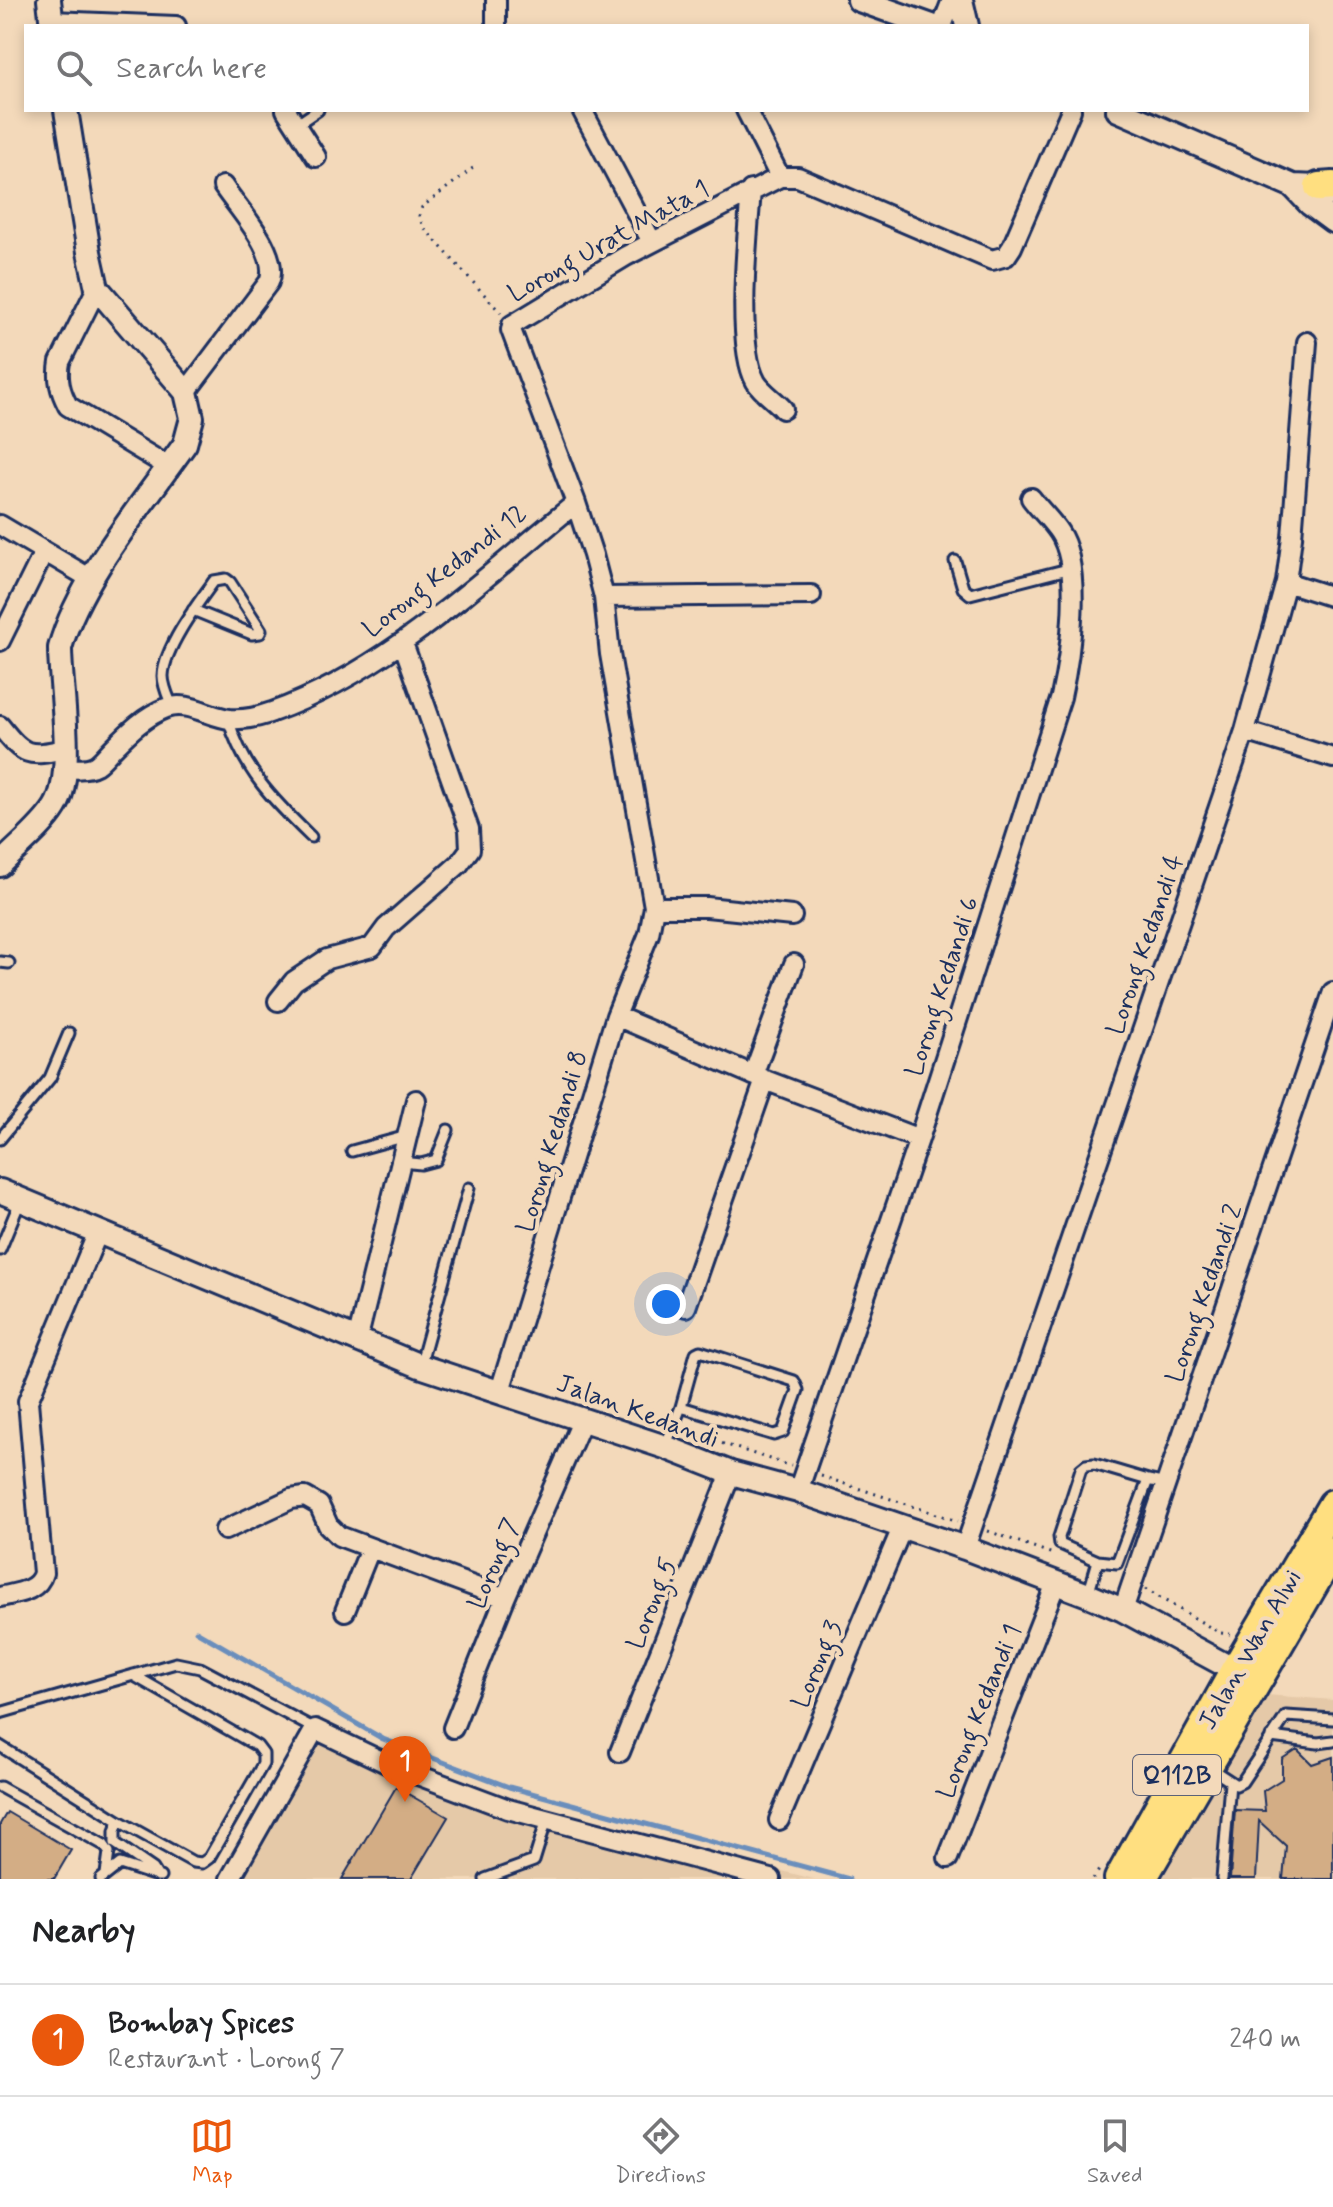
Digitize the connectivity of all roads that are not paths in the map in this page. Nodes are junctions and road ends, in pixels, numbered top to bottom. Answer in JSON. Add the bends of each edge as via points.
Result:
{"nodes":[{"id":1,"x":496,"y":0,"type":"edge"},
{"id":2,"x":859,"y":0,"type":"edge"},
{"id":3,"x":952,"y":0,"type":"edge"},
{"id":4,"x":961,"y":0,"type":"edge"},
{"id":5,"x":51,"y":16,"type":"edge"},
{"id":6,"x":151,"y":24,"type":"edge"},
{"id":7,"x":496,"y":24,"type":"edge"},
{"id":8,"x":926,"y":24,"type":"edge"},
{"id":9,"x":943,"y":24,"type":"edge"},
{"id":10,"x":967,"y":24,"type":"edge"},
{"id":11,"x":66,"y":112,"type":"edge"},
{"id":12,"x":583,"y":112,"type":"edge"},
{"id":13,"x":747,"y":112,"type":"edge"},
{"id":14,"x":1070,"y":112,"type":"edge"},
{"id":15,"x":1123,"y":112,"type":"edge"},
{"id":16,"x":291,"y":117,"type":"edge"},
{"id":17,"x":316,"y":157,"type":"dead end"},
{"id":18,"x":780,"y":177,"type":"junction"},
{"id":19,"x":223,"y":186,"type":"dead end"},
{"id":20,"x":1319,"y":188,"type":"edge"},
{"id":21,"x":751,"y":190,"type":"junction"},
{"id":22,"x":1333,"y":221,"type":"edge"},
{"id":23,"x":652,"y":242,"type":"junction"},
{"id":24,"x":97,"y":288,"type":"junction"},
{"id":25,"x":1307,"y":342,"type":"dead end"},
{"id":26,"x":186,"y":392,"type":"junction"},
{"id":27,"x":783,"y":409,"type":"dead end"},
{"id":28,"x":169,"y":467,"type":"junction"},
{"id":29,"x":1031,"y":498,"type":"dead end"},
{"id":30,"x":576,"y":503,"type":"junction"},
{"id":31,"x":0,"y":525,"type":"edge"},
{"id":32,"x":44,"y":552,"type":"junction"},
{"id":33,"x":955,"y":561,"type":"dead end"},
{"id":34,"x":1072,"y":568,"type":"junction"},
{"id":35,"x":91,"y":579,"type":"junction"},
{"id":36,"x":1286,"y":582,"type":"junction"},
{"id":37,"x":811,"y":595,"type":"dead end"},
{"id":38,"x":604,"y":597,"type":"junction"},
{"id":39,"x":1333,"y":597,"type":"edge"},
{"id":40,"x":193,"y":610,"type":"junction"},
{"id":41,"x":0,"y":641,"type":"edge"},
{"id":42,"x":403,"y":643,"type":"junction"},
{"id":43,"x":172,"y":706,"type":"junction"},
{"id":44,"x":228,"y":719,"type":"junction"},
{"id":45,"x":0,"y":726,"type":"edge"},
{"id":46,"x":1245,"y":731,"type":"junction"},
{"id":47,"x":1333,"y":758,"type":"edge"},
{"id":48,"x":65,"y":759,"type":"junction"},
{"id":49,"x":311,"y":837,"type":"dead end"},
{"id":50,"x":0,"y":865,"type":"edge"},
{"id":51,"x":654,"y":907,"type":"junction"},
{"id":52,"x":792,"y":916,"type":"dead end"},
{"id":53,"x":794,"y":964,"type":"dead end"},
{"id":54,"x":1333,"y":992,"type":"edge"},
{"id":55,"x":278,"y":1001,"type":"dead end"},
{"id":56,"x":616,"y":1016,"type":"junction"},
{"id":57,"x":69,"y":1033,"type":"dead end"},
{"id":58,"x":759,"y":1078,"type":"junction"},
{"id":59,"x":416,"y":1100,"type":"dead end"},
{"id":60,"x":448,"y":1130,"type":"dead end"},
{"id":61,"x":407,"y":1136,"type":"junction"},
{"id":62,"x":0,"y":1139,"type":"edge"},
{"id":63,"x":919,"y":1139,"type":"junction"},
{"id":64,"x":352,"y":1151,"type":"dead end"},
{"id":65,"x":401,"y":1162,"type":"junction"},
{"id":66,"x":469,"y":1188,"type":"dead end"},
{"id":67,"x":10,"y":1195,"type":"edge"},
{"id":68,"x":98,"y":1232,"type":"junction"},
{"id":69,"x":0,"y":1250,"type":"edge"},
{"id":70,"x":686,"y":1307,"type":"dead end"},
{"id":71,"x":357,"y":1341,"type":"junction"},
{"id":72,"x":420,"y":1366,"type":"junction"},
{"id":73,"x":500,"y":1391,"type":"junction"},
{"id":74,"x":681,"y":1407,"type":"junction"},
{"id":75,"x":583,"y":1419,"type":"junction"},
{"id":76,"x":669,"y":1438,"type":"junction"},
{"id":77,"x":731,"y":1473,"type":"junction"},
{"id":78,"x":802,"y":1481,"type":"junction"},
{"id":79,"x":1157,"y":1482,"type":"junction"},
{"id":80,"x":1333,"y":1504,"type":"edge"},
{"id":81,"x":902,"y":1528,"type":"junction"},
{"id":82,"x":225,"y":1530,"type":"dead end"},
{"id":83,"x":965,"y":1548,"type":"junction"},
{"id":84,"x":370,"y":1549,"type":"junction"},
{"id":85,"x":1333,"y":1551,"type":"edge"},
{"id":86,"x":1098,"y":1561,"type":"junction"},
{"id":87,"x":1056,"y":1583,"type":"junction"},
{"id":88,"x":1088,"y":1595,"type":"junction"},
{"id":89,"x":0,"y":1597,"type":"edge"},
{"id":90,"x":505,"y":1598,"type":"junction"},
{"id":91,"x":1123,"y":1610,"type":"junction"},
{"id":92,"x":345,"y":1611,"type":"dead end"},
{"id":93,"x":133,"y":1675,"type":"junction"},
{"id":94,"x":1246,"y":1676,"type":"junction"},
{"id":95,"x":0,"y":1713,"type":"edge"},
{"id":96,"x":1333,"y":1719,"type":"edge"},
{"id":97,"x":453,"y":1728,"type":"dead end"},
{"id":98,"x":315,"y":1729,"type":"junction"},
{"id":99,"x":1271,"y":1737,"type":"junction"},
{"id":100,"x":1333,"y":1741,"type":"edge"},
{"id":101,"x":0,"y":1746,"type":"edge"},
{"id":102,"x":620,"y":1752,"type":"dead end"},
{"id":103,"x":1206,"y":1766,"type":"junction"},
{"id":104,"x":1230,"y":1783,"type":"junction"},
{"id":105,"x":3,"y":1788,"type":"edge"},
{"id":106,"x":0,"y":1800,"type":"edge"},
{"id":107,"x":547,"y":1819,"type":"junction"},
{"id":108,"x":779,"y":1820,"type":"dead end"},
{"id":109,"x":119,"y":1821,"type":"junction"},
{"id":110,"x":948,"y":1858,"type":"dead end"},
{"id":111,"x":104,"y":1876,"type":"edge"},
{"id":112,"x":160,"y":1878,"type":"edge"},
{"id":113,"x":765,"y":1878,"type":"edge"},
{"id":114,"x":230,"y":1879,"type":"edge"},
{"id":115,"x":485,"y":1879,"type":"edge"},
{"id":116,"x":1119,"y":1879,"type":"edge"},
{"id":117,"x":1142,"y":1879,"type":"edge"},
{"id":118,"x":1222,"y":1879,"type":"edge"}],
"edges":[{"from":1,"to":7,"type":"street"},
{"from":2,"to":8,"type":"street"},
{"from":3,"to":9,"type":"street"},
{"from":4,"to":10,"type":"street"},
{"from":5,"to":6,"type":"street"},
{"from":11,"to":24,"type":"street"},
{"from":12,"to":23,"type":"street"},
{"from":13,"to":18,"type":"street"},
{"from":14,"to":18,"type":"street","via":[[1012,247],[1001,259],[992,260],[798,177]]},
{"from":15,"to":20,"type":"street"},
{"from":16,"to":17,"type":"street"},
{"from":18,"to":21,"type":"street","name":"Lorong Urat Mata 1"},
{"from":19,"to":26,"type":"street","via":[[266,249],[273,272]]},
{"from":20,"to":22,"type":"street","via":[[1310,204]]},
{"from":21,"to":23,"type":"street","name":"Lorong Urat Mata 1"},
{"from":21,"to":27,"type":"street","via":[[745,280],[748,347],[757,382]]},
{"from":23,"to":30,"type":"street","name":"Lorong Urat Mata 1","via":[[512,325]]},
{"from":24,"to":26,"type":"street"},
{"from":24,"to":28,"type":"street","via":[[60,362],[60,392],[68,406]]},
{"from":25,"to":36,"type":"street","name":"Lorong Kedandi 4"},
{"from":26,"to":28,"type":"street","via":[[192,418],[185,444]]},
{"from":28,"to":35,"type":"street"},
{"from":29,"to":34,"type":"street","name":"Lorong Kedandi 6","via":[[1059,531]]},
{"from":30,"to":38,"type":"street","name":"Lorong Urat Mata 1"},
{"from":30,"to":42,"type":"street","name":"Lorong Kedandi 12"},
{"from":31,"to":32,"type":"street"},
{"from":32,"to":35,"type":"street"},
{"from":32,"to":41,"type":"street"},
{"from":33,"to":34,"type":"lane","via":[[970,594]]},
{"from":34,"to":63,"type":"street","name":"Lorong Kedandi 6","via":[[1061,697]]},
{"from":35,"to":48,"type":"street","via":[[60,648]]},
{"from":36,"to":39,"type":"street"},
{"from":36,"to":46,"type":"street","name":"Lorong Kedandi 4"},
{"from":37,"to":38,"type":"street"},
{"from":38,"to":51,"type":"street","name":"Lorong Urat Mata 1"},
{"from":40,"to":40,"type":"lane","via":[[214,581],[226,579],[260,633]]},
{"from":40,"to":43,"type":"lane","via":[[164,667]]},
{"from":42,"to":44,"type":"street","name":"Lorong Kedandi 12","via":[[350,676],[273,712]]},
{"from":42,"to":55,"type":"street","via":[[469,829],[470,849],[372,947],[327,959],[294,981]]},
{"from":43,"to":44,"type":"street","name":"Lorong Kedandi 12"},
{"from":43,"to":48,"type":"street","via":[[154,713],[95,765]]},
{"from":44,"to":49,"type":"lane","via":[[259,784]]},
{"from":45,"to":48,"type":"street","via":[[20,750]]},
{"from":46,"to":47,"type":"street"},
{"from":46,"to":83,"type":"street","name":"Lorong Kedandi 4"},
{"from":48,"to":50,"type":"street","via":[[63,790],[55,808]]},
{"from":51,"to":52,"type":"street"},
{"from":51,"to":56,"type":"street","name":"Lorong Kedandi 8","via":[[649,934]]},
{"from":53,"to":58,"type":"street"},
{"from":54,"to":79,"type":"street","name":"Lorong Kedandi 2"},
{"from":56,"to":58,"type":"street"},
{"from":56,"to":73,"type":"street","name":"Lorong Kedandi 8"},
{"from":57,"to":62,"type":"lane","via":[[50,1078]]},
{"from":58,"to":63,"type":"street"},
{"from":58,"to":70,"type":"street"},
{"from":59,"to":61,"type":"street"},
{"from":60,"to":65,"type":"lane","via":[[436,1160]]},
{"from":61,"to":64,"type":"lane"},
{"from":61,"to":65,"type":"street"},
{"from":63,"to":78,"type":"street","name":"Lorong Kedandi 6"},
{"from":65,"to":71,"type":"street"},
{"from":66,"to":72,"type":"lane"},
{"from":67,"to":68,"type":"street","name":"Jalan Kedandi"},
{"from":67,"to":69,"type":"lane"},
{"from":68,"to":71,"type":"street","name":"Jalan Kedandi"},
{"from":68,"to":89,"type":"street","via":[[28,1401],[44,1565],[41,1581]]},
{"from":71,"to":72,"type":"street","name":"Jalan Kedandi"},
{"from":72,"to":73,"type":"street","name":"Jalan Kedandi"},
{"from":73,"to":75,"type":"street","name":"Jalan Kedandi"},
{"from":74,"to":74,"type":"lane","via":[[774,1435],[783,1432],[798,1390],[794,1381],[700,1351]]},
{"from":74,"to":76,"type":"lane"},
{"from":75,"to":76,"type":"street","name":"Jalan Kedandi"},
{"from":75,"to":90,"type":"street","name":"Lorong 7"},
{"from":76,"to":77,"type":"street","name":"Jalan Kedandi"},
{"from":77,"to":78,"type":"street","name":"Jalan Kedandi"},
{"from":77,"to":102,"type":"street","name":"Lorong 5"},
{"from":78,"to":81,"type":"street","name":"Jalan Kedandi"},
{"from":79,"to":86,"type":"lane","via":[[1121,1559],[1111,1564]]},
{"from":79,"to":86,"type":"lane","via":[[1094,1464],[1081,1469],[1060,1544]]},
{"from":79,"to":91,"type":"street","name":"Lorong Kedandi 2"},
{"from":80,"to":94,"type":"main road","name":"Jalan Wan Alwi","number":"Q112B","via":[[1251,1643]]},
{"from":81,"to":83,"type":"street","name":"Jalan Kedandi"},
{"from":81,"to":108,"type":"street","name":"Lorong 3"},
{"from":82,"to":84,"type":"street","via":[[305,1497],[319,1505],[339,1536]]},
{"from":83,"to":87,"type":"street","name":"Jalan Kedandi"},
{"from":84,"to":90,"type":"street"},
{"from":84,"to":92,"type":"street"},
{"from":85,"to":94,"type":"main road","name":"Jalan Wan Alwi"},
{"from":86,"to":88,"type":"lane"},
{"from":87,"to":88,"type":"street","name":"Jalan Kedandi"},
{"from":87,"to":110,"type":"street","name":"Lorong Kedandi 1"},
{"from":88,"to":91,"type":"street","name":"Jalan Kedandi"},
{"from":90,"to":97,"type":"street","name":"Lorong 7"},
{"from":91,"to":94,"type":"street","name":"Jalan Kedandi"},
{"from":93,"to":95,"type":"lane"},
{"from":93,"to":98,"type":"lane","via":[[176,1663],[200,1668]]},
{"from":93,"to":109,"type":"lane","via":[[257,1746],[263,1764],[202,1863]]},
{"from":94,"to":103,"type":"main road","name":"Jalan Wan Alwi"},
{"from":94,"to":116,"type":"main road","name":"Jalan Wan Alwi","number":"Q112B"},
{"from":96,"to":99,"type":"lane","via":[[1286,1716]]},
{"from":98,"to":107,"type":"street","via":[[357,1751]]},
{"from":98,"to":114,"type":"street"},
{"from":99,"to":100,"type":"lane"},
{"from":99,"to":104,"type":"lane","via":[[1242,1782]]},
{"from":101,"to":109,"type":"lane"},
{"from":103,"to":104,"type":"lane"},
{"from":103,"to":117,"type":"main road","name":"Jalan Wan Alwi"},
{"from":104,"to":118,"type":"lane"},
{"from":105,"to":106,"type":"lane"},
{"from":105,"to":111,"type":"lane","via":[[104,1845],[109,1852]]},
{"from":107,"to":113,"type":"street"},
{"from":107,"to":115,"type":"lane","via":[[534,1861]]},
{"from":109,"to":112,"type":"lane","via":[[115,1843]]},
{"from":111,"to":112,"type":"lane","via":[[126,1864]]}]}
